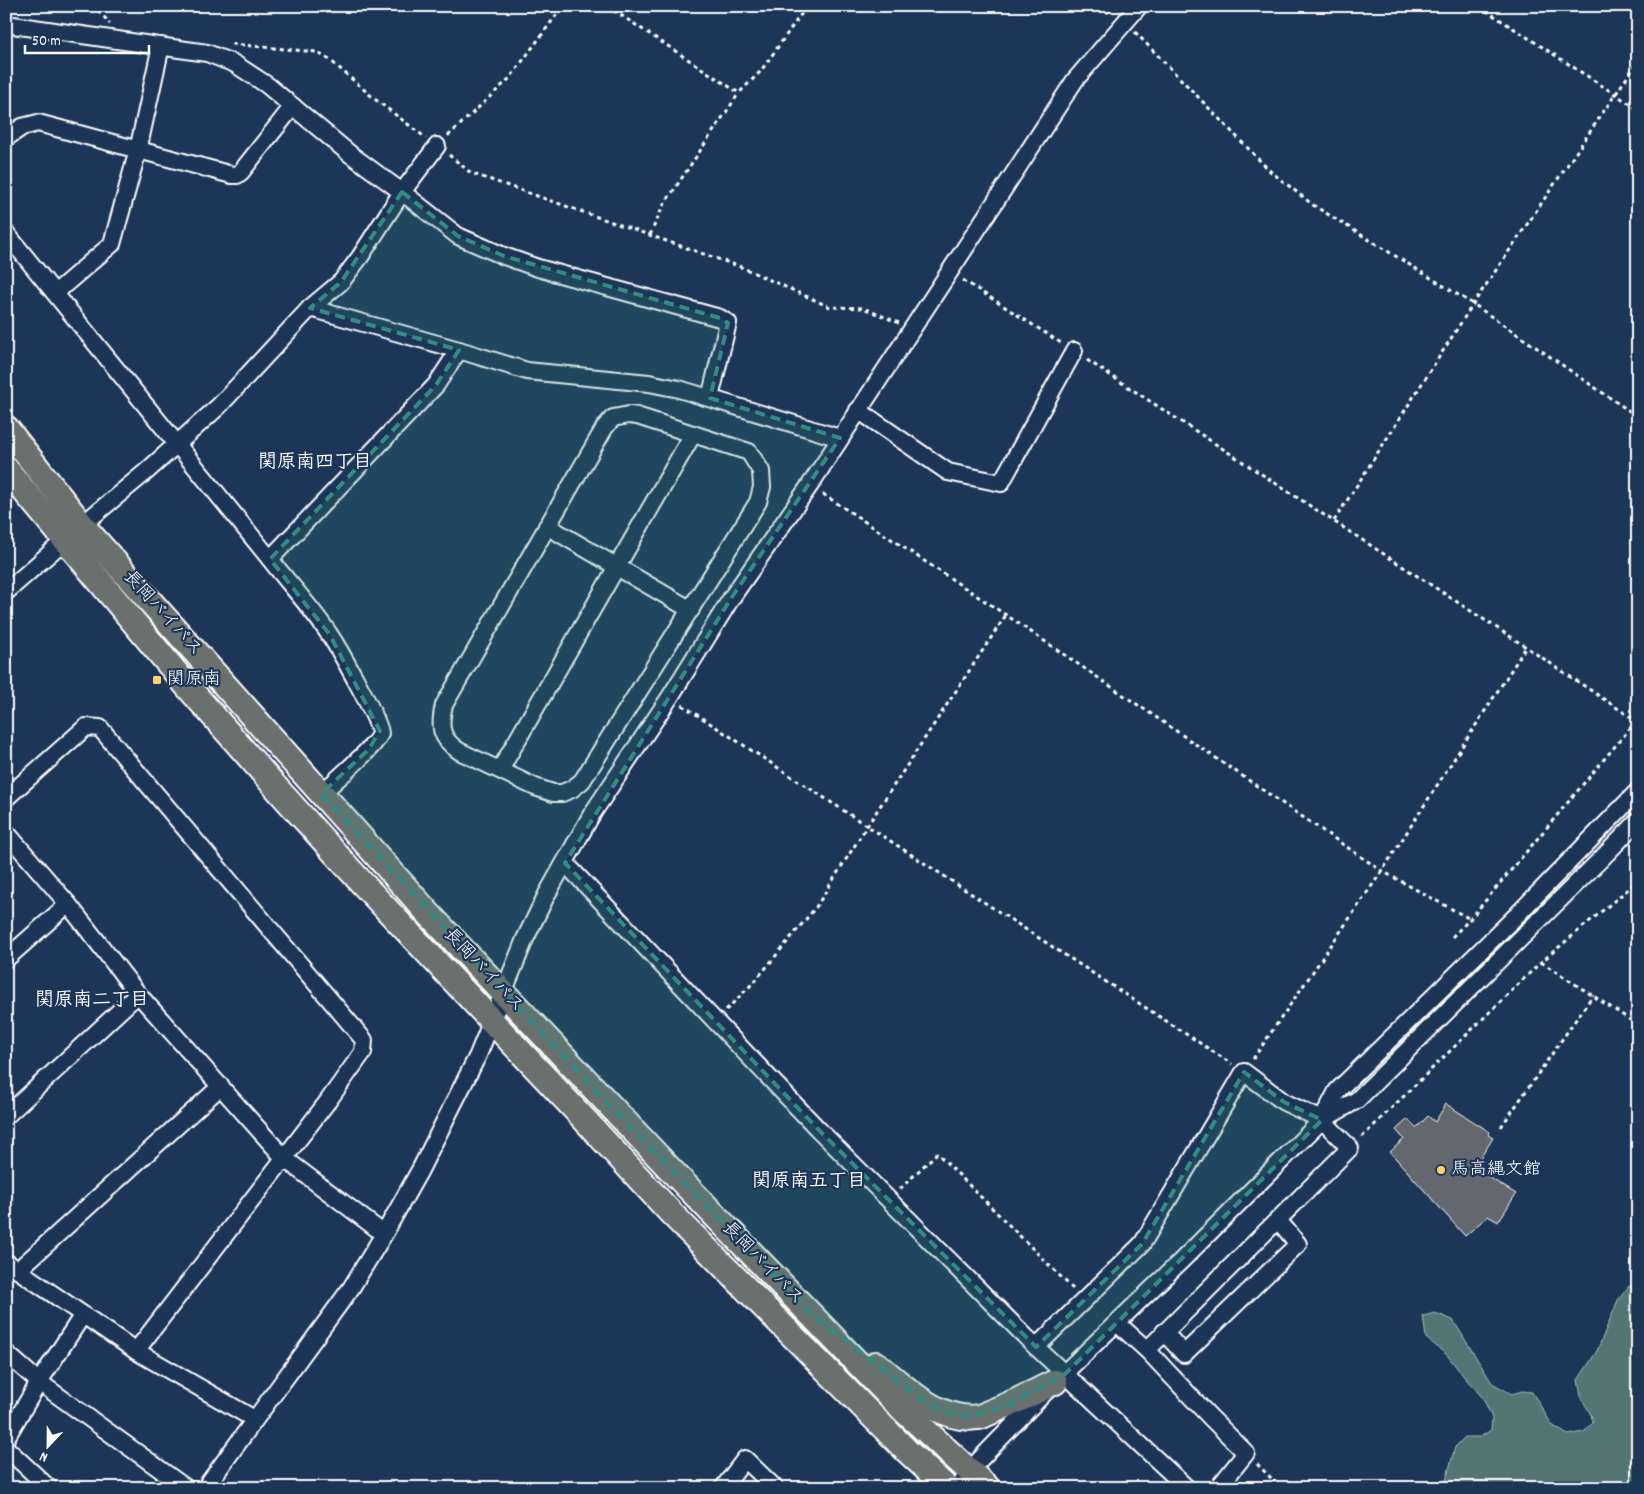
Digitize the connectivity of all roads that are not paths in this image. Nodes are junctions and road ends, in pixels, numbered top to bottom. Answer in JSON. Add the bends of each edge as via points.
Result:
{"nodes":[{"id":1,"x":1139,"y":6,"type":"edge"},
{"id":2,"x":6,"y":24,"type":"edge"},
{"id":3,"x":161,"y":46,"type":"junction"},
{"id":4,"x":293,"y":106,"type":"junction"},
{"id":5,"x":6,"y":138,"type":"edge"},
{"id":6,"x":437,"y":146,"type":"road end"},
{"id":7,"x":138,"y":150,"type":"junction"},
{"id":8,"x":402,"y":192,"type":"junction"},
{"id":9,"x":6,"y":232,"type":"edge"},
{"id":10,"x":55,"y":293,"type":"junction"},
{"id":11,"x":310,"y":308,"type":"junction"},
{"id":12,"x":459,"y":350,"type":"junction"},
{"id":13,"x":1074,"y":351,"type":"road end"},
{"id":14,"x":710,"y":398,"type":"junction"},
{"id":15,"x":858,"y":410,"type":"junction"},
{"id":16,"x":6,"y":428,"type":"edge"},
{"id":17,"x":693,"y":434,"type":"junction"},
{"id":18,"x":840,"y":438,"type":"junction"},
{"id":19,"x":178,"y":443,"type":"junction"},
{"id":20,"x":6,"y":469,"type":"edge"},
{"id":21,"x":547,"y":526,"type":"junction"},
{"id":22,"x":73,"y":533,"type":"junction"},
{"id":23,"x":270,"y":559,"type":"junction"},
{"id":24,"x":616,"y":566,"type":"junction"},
{"id":25,"x":6,"y":592,"type":"edge"},
{"id":26,"x":691,"y":610,"type":"junction"},
{"id":27,"x":500,"y":770,"type":"junction"},
{"id":28,"x":1638,"y":791,"type":"edge"},
{"id":29,"x":321,"y":794,"type":"junction"},
{"id":30,"x":6,"y":798,"type":"edge"},
{"id":31,"x":1638,"y":821,"type":"edge"},
{"id":32,"x":6,"y":832,"type":"edge"},
{"id":33,"x":565,"y":863,"type":"junction"},
{"id":34,"x":68,"y":904,"type":"junction"},
{"id":35,"x":6,"y":959,"type":"edge"},
{"id":36,"x":503,"y":992,"type":"junction"},
{"id":37,"x":138,"y":994,"type":"junction"},
{"id":38,"x":492,"y":1019,"type":"junction"},
{"id":39,"x":221,"y":1086,"type":"junction"},
{"id":40,"x":6,"y":1116,"type":"edge"},
{"id":41,"x":1322,"y":1120,"type":"junction"},
{"id":42,"x":285,"y":1159,"type":"junction"},
{"id":43,"x":1278,"y":1220,"type":"junction"},
{"id":44,"x":384,"y":1234,"type":"junction"},
{"id":45,"x":12,"y":1266,"type":"edge"},
{"id":46,"x":82,"y":1316,"type":"junction"},
{"id":47,"x":813,"y":1316,"type":"junction"},
{"id":48,"x":1117,"y":1324,"type":"junction"},
{"id":49,"x":1164,"y":1332,"type":"junction"},
{"id":50,"x":1036,"y":1347,"type":"junction"},
{"id":51,"x":1147,"y":1350,"type":"junction"},
{"id":52,"x":136,"y":1351,"type":"junction"},
{"id":53,"x":6,"y":1353,"type":"edge"},
{"id":54,"x":1060,"y":1378,"type":"junction"},
{"id":55,"x":39,"y":1382,"type":"junction"},
{"id":56,"x":254,"y":1419,"type":"junction"},
{"id":57,"x":6,"y":1438,"type":"edge"},
{"id":58,"x":6,"y":1448,"type":"edge"},
{"id":59,"x":965,"y":1479,"type":"edge"},
{"id":60,"x":49,"y":1488,"type":"edge"},
{"id":61,"x":186,"y":1488,"type":"edge"},
{"id":62,"x":205,"y":1488,"type":"edge"},
{"id":63,"x":723,"y":1488,"type":"edge"},
{"id":64,"x":775,"y":1488,"type":"edge"},
{"id":65,"x":947,"y":1488,"type":"edge"},
{"id":66,"x":988,"y":1488,"type":"edge"},
{"id":67,"x":1187,"y":1488,"type":"edge"},
{"id":68,"x":1218,"y":1488,"type":"edge"}],
"edges":[{"from":1,"to":15,"type":"street","via":[[1075,80]]},
{"from":2,"to":3,"type":"street"},
{"from":3,"to":4,"type":"street","via":[[206,53],[235,64]]},
{"from":3,"to":7,"type":"street"},
{"from":4,"to":7,"type":"street","via":[[237,174]]},
{"from":4,"to":8,"type":"street"},
{"from":5,"to":7,"type":"street","via":[[22,127],[38,123]]},
{"from":6,"to":8,"type":"street"},
{"from":7,"to":10,"type":"street","via":[[112,244]]},
{"from":8,"to":11,"type":"street","via":[[342,282]]},
{"from":8,"to":14,"type":"street","via":[[458,236],[504,256],[728,323]]},
{"from":9,"to":10,"type":"street"},
{"from":10,"to":19,"type":"street"},
{"from":11,"to":12,"type":"street"},
{"from":11,"to":19,"type":"street","via":[[219,406]]},
{"from":12,"to":14,"type":"street","via":[[527,371],[649,383]]},
{"from":12,"to":23,"type":"street","via":[[436,385]]},
{"from":13,"to":15,"type":"street","via":[[1001,483],[948,472]]},
{"from":14,"to":18,"type":"street"},
{"from":15,"to":18,"type":"street"},
{"from":16,"to":22,"type":"highway","name":"長岡バイパス"},
{"from":17,"to":21,"type":"street","via":[[637,416],[613,418]]},
{"from":17,"to":24,"type":"street"},
{"from":17,"to":26,"type":"street","via":[[749,452],[761,471],[762,487],[758,502]]},
{"from":18,"to":33,"type":"street","via":[[732,596],[592,814]]},
{"from":19,"to":22,"type":"street"},
{"from":19,"to":23,"type":"street"},
{"from":20,"to":22,"type":"highway","name":"長岡バイパス"},
{"from":21,"to":24,"type":"street"},
{"from":21,"to":27,"type":"street","via":[[444,705],[441,718],[444,737],[449,745]]},
{"from":22,"to":25,"type":"street"},
{"from":22,"to":29,"type":"highway","name":"長岡バイパス"},
{"from":22,"to":38,"type":"highway","name":"長岡バイパス","via":[[280,793]]},
{"from":23,"to":29,"type":"street","via":[[330,635],[374,714],[380,732],[368,750]]},
{"from":24,"to":26,"type":"street"},
{"from":24,"to":27,"type":"street"},
{"from":26,"to":27,"type":"street","via":[[582,781],[572,789],[553,793]]},
{"from":28,"to":41,"type":"street","via":[[1337,1091]]},
{"from":29,"to":36,"type":"highway","name":"長岡バイパス"},
{"from":30,"to":42,"type":"street","via":[[86,727],[100,728],[364,1040],[363,1052]]},
{"from":31,"to":41,"type":"street","via":[[1356,1100]]},
{"from":32,"to":34,"type":"street"},
{"from":33,"to":36,"type":"street","via":[[525,939]]},
{"from":33,"to":50,"type":"street","via":[[889,1200]]},
{"from":34,"to":35,"type":"street"},
{"from":34,"to":37,"type":"street"},
{"from":36,"to":38,"type":"street"},
{"from":36,"to":47,"type":"highway","name":"長岡バイパス"},
{"from":37,"to":39,"type":"street"},
{"from":37,"to":40,"type":"street"},
{"from":38,"to":44,"type":"street","via":[[420,1170]]},
{"from":38,"to":65,"type":"highway","name":"長岡バイパス","via":[[672,1214]]},
{"from":39,"to":42,"type":"street"},
{"from":39,"to":45,"type":"street"},
{"from":41,"to":43,"type":"street","via":[[1350,1148]]},
{"from":41,"to":48,"type":"street"},
{"from":41,"to":50,"type":"street","via":[[1284,1102],[1244,1072],[1142,1244]]},
{"from":42,"to":44,"type":"street"},
{"from":42,"to":52,"type":"street"},
{"from":43,"to":49,"type":"street"},
{"from":43,"to":49,"type":"street","via":[[1298,1244],[1184,1354]]},
{"from":44,"to":56,"type":"street","via":[[351,1288]]},
{"from":45,"to":46,"type":"street"},
{"from":46,"to":52,"type":"street"},
{"from":46,"to":55,"type":"street"},
{"from":47,"to":54,"type":"highway","via":[[926,1403],[953,1415],[980,1417]]},
{"from":47,"to":59,"type":"highway","name":"長岡バイパス"},
{"from":48,"to":51,"type":"street"},
{"from":48,"to":54,"type":"street"},
{"from":49,"to":51,"type":"street"},
{"from":50,"to":54,"type":"street"},
{"from":51,"to":68,"type":"street","via":[[1246,1452]]},
{"from":52,"to":56,"type":"street"},
{"from":53,"to":55,"type":"street"},
{"from":54,"to":59,"type":"street"},
{"from":54,"to":67,"type":"street"},
{"from":55,"to":57,"type":"street"},
{"from":55,"to":61,"type":"street"},
{"from":56,"to":62,"type":"street"},
{"from":58,"to":60,"type":"street"},
{"from":59,"to":66,"type":"highway","name":"長岡バイパス"},
{"from":63,"to":64,"type":"street","via":[[745,1459]]}]}
